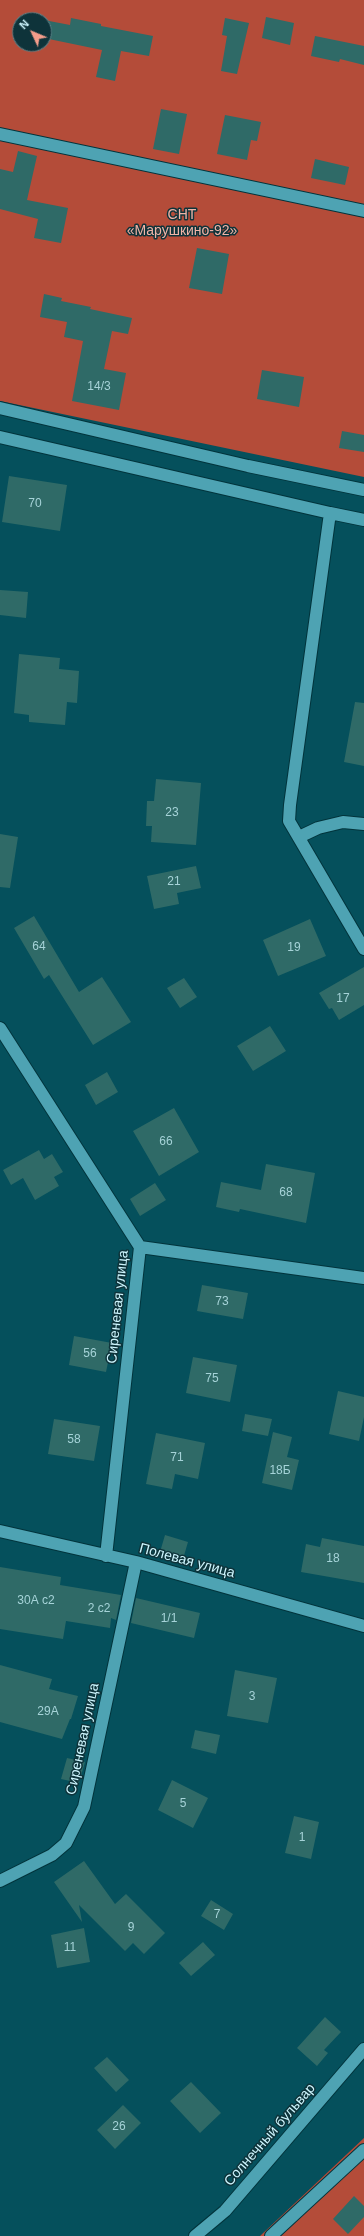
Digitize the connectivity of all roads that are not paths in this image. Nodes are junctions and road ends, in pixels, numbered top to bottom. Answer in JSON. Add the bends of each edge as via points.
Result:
{"nodes":[{"id":1,"x":0,"y":134,"type":"edge"},
{"id":2,"x":364,"y":211,"type":"edge"},
{"id":3,"x":0,"y":408,"type":"edge"},
{"id":4,"x":0,"y":437,"type":"edge"},
{"id":5,"x":364,"y":490,"type":"edge"},
{"id":6,"x":330,"y":513,"type":"junction"},
{"id":7,"x":364,"y":520,"type":"edge"},
{"id":8,"x":364,"y":824,"type":"edge"},
{"id":9,"x":299,"y":837,"type":"junction"},
{"id":10,"x":364,"y":949,"type":"edge"},
{"id":11,"x":0,"y":1028,"type":"edge"},
{"id":12,"x":140,"y":1246,"type":"junction"},
{"id":13,"x":364,"y":1278,"type":"edge"},
{"id":14,"x":0,"y":1531,"type":"edge"},
{"id":15,"x":106,"y":1556,"type":"junction"},
{"id":16,"x":136,"y":1562,"type":"junction"},
{"id":17,"x":364,"y":1626,"type":"edge"},
{"id":18,"x":0,"y":1881,"type":"edge"},
{"id":19,"x":364,"y":2049,"type":"edge"},
{"id":20,"x":364,"y":2150,"type":"edge"},
{"id":21,"x":284,"y":2223,"type":"junction"},
{"id":22,"x":195,"y":2236,"type":"edge"},
{"id":23,"x":272,"y":2236,"type":"edge"},
{"id":24,"x":284,"y":2236,"type":"edge"}],
"edges":[{"from":1,"to":2,"type":"street"},
{"from":3,"to":5,"type":"street","via":[[248,466]]},
{"from":4,"to":6,"type":"street"},
{"from":6,"to":7,"type":"street"},
{"from":6,"to":9,"type":"street","via":[[290,805],[289,821]]},
{"from":8,"to":9,"type":"street","via":[[343,822],[318,828]]},
{"from":9,"to":10,"type":"street"},
{"from":11,"to":12,"type":"street","name":"Сиреневая улица"},
{"from":12,"to":13,"type":"street"},
{"from":12,"to":15,"type":"street","name":"Сиреневая улица"},
{"from":14,"to":15,"type":"street","name":"Полевая улица"},
{"from":15,"to":16,"type":"street","name":"Полевая улица"},
{"from":16,"to":17,"type":"street","name":"Полевая улица"},
{"from":16,"to":18,"type":"street","name":"Сиреневая улица","via":[[84,1807],[66,1843],[52,1855]]},
{"from":19,"to":22,"type":"street","name":"Солнечный бульвар","via":[[225,2211]]},
{"from":20,"to":21,"type":"street"},
{"from":21,"to":23,"type":"street"},
{"from":21,"to":24,"type":"street"}]}
